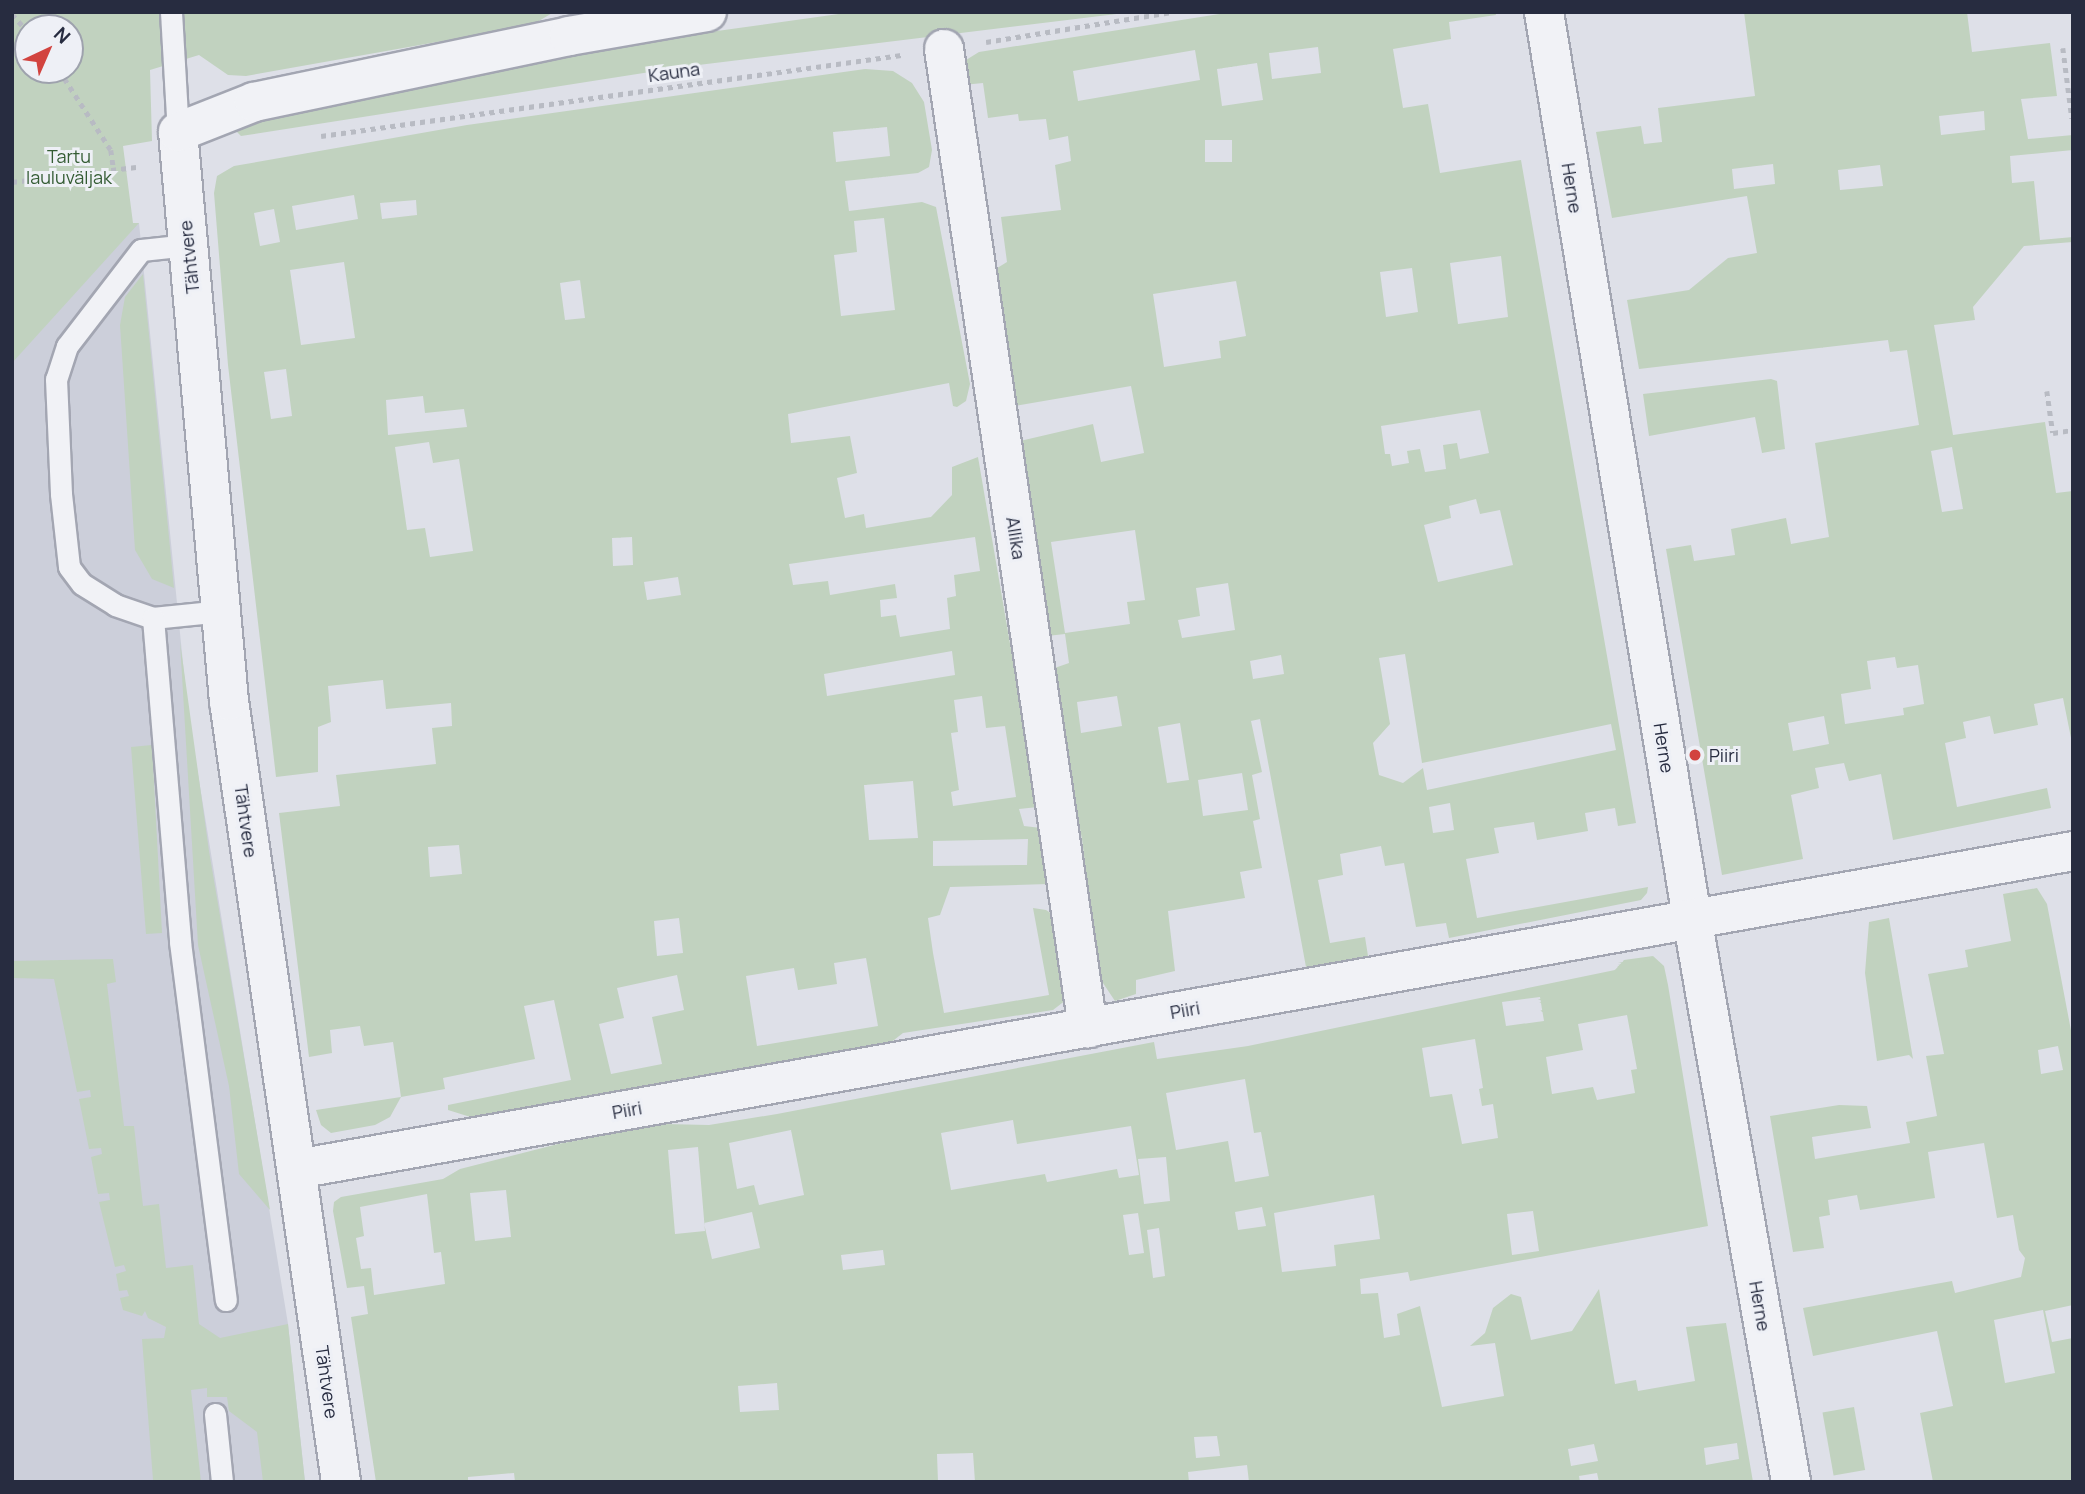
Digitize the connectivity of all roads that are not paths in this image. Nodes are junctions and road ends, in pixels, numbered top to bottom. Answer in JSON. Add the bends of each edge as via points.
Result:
{"nodes":[{"id":1,"x":171,"y":12,"type":"edge"},
{"id":2,"x":707,"y":12,"type":"edge"},
{"id":3,"x":1544,"y":12,"type":"edge"},
{"id":4,"x":944,"y":49,"type":"road end"},
{"id":5,"x":179,"y":144,"type":"junction"},
{"id":6,"x":188,"y":245,"type":"junction"},
{"id":7,"x":222,"y":611,"type":"junction"},
{"id":8,"x":153,"y":618,"type":"junction"},
{"id":9,"x":2073,"y":851,"type":"edge"},
{"id":10,"x":1692,"y":918,"type":"junction"},
{"id":11,"x":1088,"y":1028,"type":"junction"},
{"id":12,"x":297,"y":1169,"type":"junction"},
{"id":13,"x":226,"y":1300,"type":"dead end"},
{"id":14,"x":215,"y":1414,"type":"dead end"},
{"id":15,"x":222,"y":1482,"type":"edge"},
{"id":16,"x":341,"y":1482,"type":"edge"},
{"id":17,"x":1791,"y":1482,"type":"edge"}],
"edges":[{"from":1,"to":5,"type":"lane"},
{"from":2,"to":5,"type":"street","via":[[254,102]]},
{"from":3,"to":10,"type":"street","name":"Herne"},
{"from":4,"to":11,"type":"street","name":"Allika"},
{"from":5,"to":6,"type":"street","name":"Tähtvere"},
{"from":6,"to":7,"type":"street","name":"Tähtvere"},
{"from":6,"to":8,"type":"lane","via":[[141,250],[67,346],[56,379],[69,567],[82,584],[115,605]]},
{"from":7,"to":8,"type":"lane"},
{"from":7,"to":12,"type":"street","name":"Tähtvere","via":[[229,701]]},
{"from":8,"to":13,"type":"lane","via":[[180,942]]},
{"from":9,"to":10,"type":"street","name":"Piiri"},
{"from":10,"to":11,"type":"street","name":"Piiri"},
{"from":10,"to":17,"type":"street","name":"Herne"},
{"from":11,"to":12,"type":"street","name":"Piiri"},
{"from":12,"to":16,"type":"street","name":"Tähtvere"},
{"from":14,"to":15,"type":"lane"}]}
